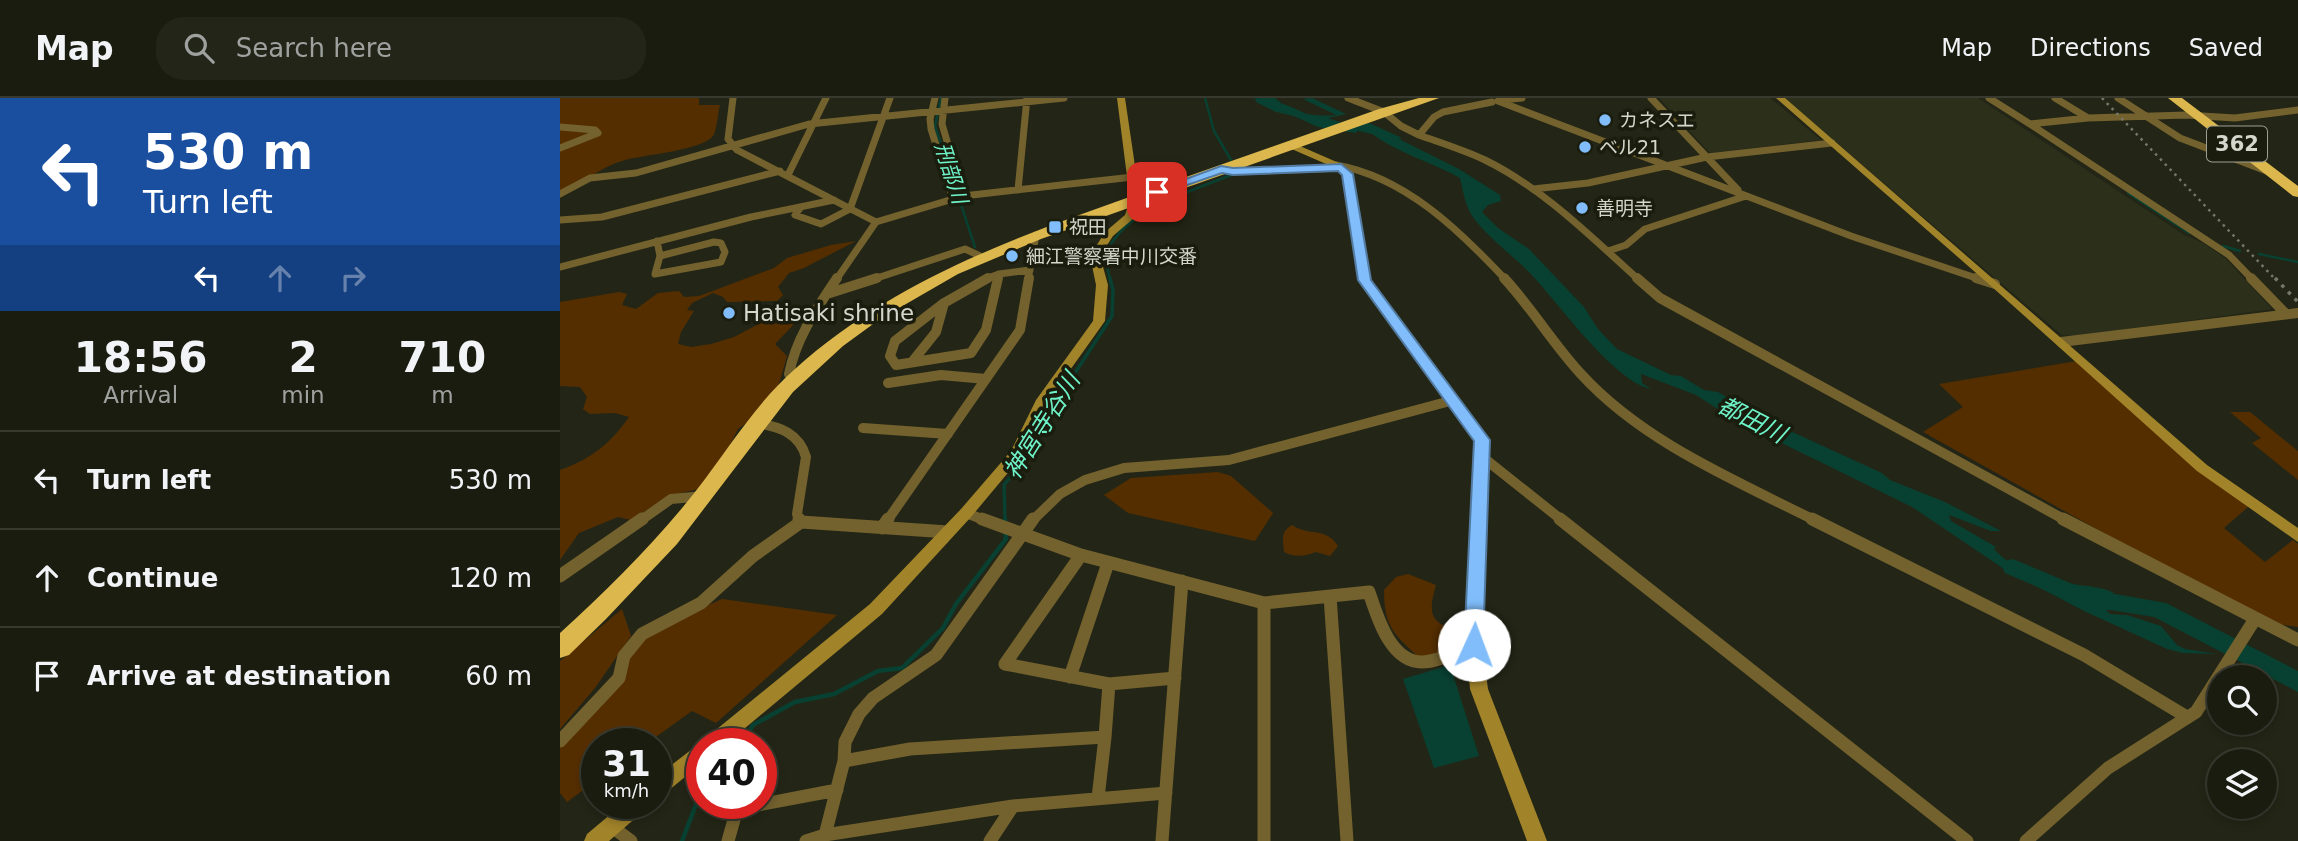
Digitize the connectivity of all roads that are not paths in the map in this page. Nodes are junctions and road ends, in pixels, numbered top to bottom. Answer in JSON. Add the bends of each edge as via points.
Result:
{"nodes":[{"id":1,"x":733,"y":98,"type":"edge"},
{"id":2,"x":826,"y":98,"type":"edge"},
{"id":3,"x":890,"y":98,"type":"edge"},
{"id":4,"x":936,"y":98,"type":"edge"},
{"id":5,"x":945,"y":98,"type":"edge"},
{"id":6,"x":1064,"y":98,"type":"edge"},
{"id":7,"x":1121,"y":98,"type":"edge"},
{"id":8,"x":1348,"y":98,"type":"edge"},
{"id":9,"x":1433,"y":98,"type":"edge"},
{"id":10,"x":1482,"y":98,"type":"edge"},
{"id":11,"x":1522,"y":98,"type":"edge"},
{"id":12,"x":1651,"y":98,"type":"edge"},
{"id":13,"x":1780,"y":98,"type":"edge"},
{"id":14,"x":1989,"y":98,"type":"edge"},
{"id":15,"x":2055,"y":98,"type":"edge"},
{"id":16,"x":2118,"y":98,"type":"edge"},
{"id":17,"x":2174,"y":98,"type":"edge"},
{"id":18,"x":1027,"y":100,"type":"edge"},
{"id":19,"x":1495,"y":101,"type":"junction"},
{"id":20,"x":938,"y":110,"type":"junction"},
{"id":21,"x":2294,"y":110,"type":"edge"},
{"id":22,"x":1382,"y":112,"type":"junction"},
{"id":23,"x":2144,"y":115,"type":"junction"},
{"id":24,"x":2298,"y":115,"type":"edge"},
{"id":25,"x":883,"y":116,"type":"junction"},
{"id":26,"x":2200,"y":116,"type":"junction"},
{"id":27,"x":2088,"y":118,"type":"junction"},
{"id":28,"x":815,"y":123,"type":"junction"},
{"id":29,"x":2029,"y":124,"type":"junction"},
{"id":30,"x":560,"y":127,"type":"edge"},
{"id":31,"x":1419,"y":135,"type":"junction"},
{"id":32,"x":1296,"y":143,"type":"junction"},
{"id":33,"x":1832,"y":144,"type":"junction"},
{"id":34,"x":733,"y":145,"type":"junction"},
{"id":35,"x":560,"y":148,"type":"edge"},
{"id":36,"x":1707,"y":157,"type":"junction"},
{"id":37,"x":1664,"y":164,"type":"junction"},
{"id":38,"x":1339,"y":166,"type":"junction"},
{"id":39,"x":1221,"y":169,"type":"junction"},
{"id":40,"x":780,"y":171,"type":"junction"},
{"id":41,"x":2274,"y":174,"type":"junction"},
{"id":42,"x":788,"y":175,"type":"junction"},
{"id":43,"x":1133,"y":177,"type":"junction"},
{"id":44,"x":1018,"y":190,"type":"junction"},
{"id":45,"x":1533,"y":190,"type":"junction"},
{"id":46,"x":2298,"y":193,"type":"edge"},
{"id":47,"x":560,"y":194,"type":"edge"},
{"id":48,"x":1744,"y":196,"type":"junction"},
{"id":49,"x":959,"y":197,"type":"junction"},
{"id":50,"x":834,"y":200,"type":"junction"},
{"id":51,"x":1135,"y":200,"type":"junction"},
{"id":52,"x":801,"y":207,"type":"junction"},
{"id":53,"x":850,"y":209,"type":"junction"},
{"id":54,"x":560,"y":220,"type":"edge"},
{"id":55,"x":876,"y":222,"type":"junction"},
{"id":56,"x":1036,"y":235,"type":"junction"},
{"id":57,"x":657,"y":242,"type":"junction"},
{"id":58,"x":1608,"y":251,"type":"junction"},
{"id":59,"x":660,"y":256,"type":"junction"},
{"id":60,"x":980,"y":256,"type":"junction"},
{"id":61,"x":560,"y":267,"type":"edge"},
{"id":62,"x":1030,"y":270,"type":"junction"},
{"id":63,"x":999,"y":274,"type":"junction"},
{"id":64,"x":1995,"y":284,"type":"junction"},
{"id":65,"x":830,"y":293,"type":"junction"},
{"id":66,"x":944,"y":303,"type":"junction"},
{"id":67,"x":2285,"y":313,"type":"junction"},
{"id":68,"x":2298,"y":313,"type":"edge"},
{"id":69,"x":2062,"y":342,"type":"junction"},
{"id":70,"x":912,"y":362,"type":"junction"},
{"id":71,"x":798,"y":376,"type":"junction"},
{"id":72,"x":986,"y":379,"type":"junction"},
{"id":73,"x":888,"y":383,"type":"dead end"},
{"id":74,"x":1454,"y":400,"type":"junction"},
{"id":75,"x":757,"y":423,"type":"junction"},
{"id":76,"x":863,"y":428,"type":"dead end"},
{"id":77,"x":947,"y":434,"type":"junction"},
{"id":78,"x":1480,"y":455,"type":"junction"},
{"id":79,"x":704,"y":496,"type":"junction"},
{"id":80,"x":966,"y":513,"type":"junction"},
{"id":81,"x":801,"y":522,"type":"junction"},
{"id":82,"x":882,"y":528,"type":"junction"},
{"id":83,"x":948,"y":532,"type":"junction"},
{"id":84,"x":1017,"y":534,"type":"junction"},
{"id":85,"x":2298,"y":536,"type":"edge"},
{"id":86,"x":1081,"y":555,"type":"junction"},
{"id":87,"x":1108,"y":563,"type":"junction"},
{"id":88,"x":560,"y":576,"type":"edge"},
{"id":89,"x":1182,"y":581,"type":"junction"},
{"id":90,"x":1329,"y":596,"type":"junction"},
{"id":91,"x":1264,"y":603,"type":"junction"},
{"id":92,"x":2255,"y":619,"type":"junction"},
{"id":93,"x":2298,"y":632,"type":"edge"},
{"id":94,"x":2298,"y":640,"type":"edge"},
{"id":95,"x":1474,"y":645,"type":"junction"},
{"id":96,"x":560,"y":648,"type":"edge"},
{"id":97,"x":1070,"y":677,"type":"junction"},
{"id":98,"x":1175,"y":678,"type":"junction"},
{"id":99,"x":1109,"y":684,"type":"junction"},
{"id":100,"x":2192,"y":715,"type":"junction"},
{"id":101,"x":731,"y":728,"type":"edge"},
{"id":102,"x":1105,"y":737,"type":"junction"},
{"id":103,"x":560,"y":741,"type":"edge"},
{"id":104,"x":844,"y":761,"type":"junction"},
{"id":105,"x":686,"y":765,"type":"edge"},
{"id":106,"x":672,"y":776,"type":"edge"},
{"id":107,"x":837,"y":790,"type":"junction"},
{"id":108,"x":1166,"y":793,"type":"junction"},
{"id":109,"x":1098,"y":798,"type":"junction"},
{"id":110,"x":1013,"y":806,"type":"junction"},
{"id":111,"x":620,"y":819,"type":"edge"},
{"id":112,"x":611,"y":826,"type":"junction"},
{"id":113,"x":825,"y":835,"type":"junction"},
{"id":114,"x":594,"y":841,"type":"edge"},
{"id":115,"x":631,"y":841,"type":"edge"},
{"id":116,"x":728,"y":841,"type":"edge"},
{"id":117,"x":806,"y":841,"type":"edge"},
{"id":118,"x":990,"y":841,"type":"edge"},
{"id":119,"x":1162,"y":841,"type":"edge"},
{"id":120,"x":1264,"y":841,"type":"edge"},
{"id":121,"x":1347,"y":841,"type":"edge"},
{"id":122,"x":1537,"y":841,"type":"edge"},
{"id":123,"x":1967,"y":841,"type":"edge"},
{"id":124,"x":2026,"y":841,"type":"edge"}],
"edges":[{"from":1,"to":34,"type":"street","via":[[728,139]]},
{"from":2,"to":28,"type":"street"},
{"from":3,"to":25,"type":"street"},
{"from":4,"to":20,"type":"street"},
{"from":5,"to":20,"type":"street"},
{"from":6,"to":18,"type":"street"},
{"from":7,"to":43,"type":"street"},
{"from":8,"to":22,"type":"street"},
{"from":9,"to":22,"type":"highway"},
{"from":10,"to":19,"type":"street"},
{"from":11,"to":19,"type":"street"},
{"from":12,"to":36,"type":"street"},
{"from":13,"to":33,"type":"street"},
{"from":14,"to":29,"type":"street"},
{"from":15,"to":27,"type":"street"},
{"from":16,"to":23,"type":"street"},
{"from":17,"to":26,"type":"highway","number":"362"},
{"from":18,"to":20,"type":"street"},
{"from":18,"to":44,"type":"street"},
{"from":19,"to":31,"type":"street","via":[[1444,111]]},
{"from":19,"to":37,"type":"street"},
{"from":20,"to":25,"type":"street"},
{"from":20,"to":49,"type":"street"},
{"from":20,"to":49,"type":"street","via":[[932,129]]},
{"from":21,"to":24,"type":"street"},
{"from":21,"to":26,"type":"street","via":[[2235,118]]},
{"from":22,"to":31,"type":"street"},
{"from":22,"to":32,"type":"highway"},
{"from":23,"to":26,"type":"street"},
{"from":23,"to":27,"type":"street"},
{"from":23,"to":41,"type":"street","via":[[2195,145]]},
{"from":25,"to":28,"type":"street"},
{"from":25,"to":53,"type":"street"},
{"from":26,"to":41,"type":"highway","number":"362"},
{"from":27,"to":29,"type":"street"},
{"from":28,"to":34,"type":"street"},
{"from":28,"to":42,"type":"street"},
{"from":29,"to":67,"type":"street","via":[[2229,254]]},
{"from":30,"to":35,"type":"street","via":[[598,134]]},
{"from":31,"to":45,"type":"street","via":[[1485,160]]},
{"from":32,"to":38,"type":"street"},
{"from":32,"to":39,"type":"highway"},
{"from":33,"to":36,"type":"street"},
{"from":33,"to":64,"type":"street"},
{"from":34,"to":40,"type":"street"},
{"from":34,"to":47,"type":"street","via":[[636,173],[590,178]]},
{"from":36,"to":37,"type":"street"},
{"from":36,"to":48,"type":"street"},
{"from":37,"to":45,"type":"street","via":[[1588,183]]},
{"from":37,"to":48,"type":"street"},
{"from":38,"to":39,"type":"street"},
{"from":38,"to":74,"type":"street","via":[[1347,174],[1365,280]]},
{"from":38,"to":100,"type":"street","via":[[1364,170],[1422,202],[1471,242],[1581,375],[1630,417],[1696,461],[2084,655]]},
{"from":39,"to":51,"type":"highway"},
{"from":40,"to":42,"type":"street"},
{"from":40,"to":54,"type":"street","via":[[602,217]]},
{"from":41,"to":46,"type":"highway","number":"362"},
{"from":42,"to":50,"type":"street"},
{"from":43,"to":44,"type":"street"},
{"from":43,"to":51,"type":"street"},
{"from":44,"to":49,"type":"street"},
{"from":45,"to":58,"type":"street"},
{"from":48,"to":58,"type":"street","via":[[1646,229]]},
{"from":48,"to":64,"type":"street"},
{"from":49,"to":55,"type":"street"},
{"from":50,"to":52,"type":"street"},
{"from":50,"to":53,"type":"street"},
{"from":51,"to":56,"type":"highway"},
{"from":51,"to":80,"type":"street","via":[[1130,216],[1109,233],[1095,256],[1102,285],[1099,321],[1042,400],[1017,453]]},
{"from":52,"to":53,"type":"street","via":[[795,215],[821,224]]},
{"from":52,"to":57,"type":"street"},
{"from":53,"to":55,"type":"street"},
{"from":55,"to":65,"type":"street"},
{"from":56,"to":60,"type":"highway"},
{"from":56,"to":62,"type":"street"},
{"from":57,"to":59,"type":"street"},
{"from":57,"to":61,"type":"street"},
{"from":58,"to":92,"type":"street","via":[[1660,298]]},
{"from":59,"to":59,"type":"street","via":[[655,274],[721,262],[724,252],[721,243],[714,242]]},
{"from":60,"to":65,"type":"street","via":[[965,249]]},
{"from":60,"to":71,"type":"highway","via":[[872,316]]},
{"from":62,"to":63,"type":"street"},
{"from":62,"to":72,"type":"street","via":[[1020,330]]},
{"from":63,"to":66,"type":"street"},
{"from":63,"to":70,"type":"street","via":[[986,330],[971,353]]},
{"from":64,"to":69,"type":"street"},
{"from":65,"to":71,"type":"street","via":[[789,364],[789,374]]},
{"from":66,"to":70,"type":"street","via":[[936,332]]},
{"from":66,"to":70,"type":"street","via":[[895,341],[890,356],[895,365]]},
{"from":67,"to":68,"type":"street"},
{"from":67,"to":69,"type":"street"},
{"from":69,"to":85,"type":"street","via":[[2202,468]]},
{"from":71,"to":75,"type":"highway"},
{"from":72,"to":73,"type":"street","via":[[941,375]]},
{"from":72,"to":77,"type":"street"},
{"from":74,"to":78,"type":"street","via":[[1482,440]]},
{"from":74,"to":84,"type":"street","via":[[1229,460],[1149,464],[1111,472],[1060,494]]},
{"from":75,"to":79,"type":"highway"},
{"from":75,"to":81,"type":"street","via":[[789,431],[804,447],[797,514]]},
{"from":76,"to":77,"type":"street"},
{"from":77,"to":82,"type":"street"},
{"from":78,"to":95,"type":"street"},
{"from":78,"to":123,"type":"street"},
{"from":79,"to":88,"type":"street","via":[[671,499]]},
{"from":79,"to":96,"type":"highway","via":[[652,559]]},
{"from":80,"to":83,"type":"street"},
{"from":80,"to":84,"type":"street"},
{"from":81,"to":82,"type":"street"},
{"from":81,"to":103,"type":"street","via":[[753,556],[701,603],[642,634],[624,656],[619,678]]},
{"from":82,"to":83,"type":"street"},
{"from":83,"to":101,"type":"street","via":[[876,609]]},
{"from":84,"to":86,"type":"street"},
{"from":84,"to":104,"type":"street","via":[[936,655],[873,698],[859,714],[845,742]]},
{"from":86,"to":87,"type":"street"},
{"from":86,"to":97,"type":"street","via":[[1005,664]]},
{"from":87,"to":89,"type":"street"},
{"from":87,"to":97,"type":"street"},
{"from":89,"to":91,"type":"street"},
{"from":89,"to":98,"type":"street"},
{"from":90,"to":91,"type":"street"},
{"from":90,"to":95,"type":"street","via":[[1369,592],[1382,629],[1410,659],[1421,662]]},
{"from":90,"to":121,"type":"street"},
{"from":91,"to":120,"type":"street"},
{"from":92,"to":93,"type":"street"},
{"from":92,"to":94,"type":"street"},
{"from":92,"to":100,"type":"street"},
{"from":95,"to":122,"type":"street","via":[[1479,690]]},
{"from":97,"to":99,"type":"street"},
{"from":98,"to":99,"type":"street"},
{"from":98,"to":108,"type":"street"},
{"from":99,"to":102,"type":"street"},
{"from":100,"to":124,"type":"street","via":[[2099,776]]},
{"from":102,"to":104,"type":"street","via":[[910,749]]},
{"from":102,"to":109,"type":"street"},
{"from":104,"to":107,"type":"street"},
{"from":105,"to":106,"type":"street"},
{"from":107,"to":113,"type":"street"},
{"from":107,"to":116,"type":"street","via":[[737,809]]},
{"from":108,"to":109,"type":"street"},
{"from":108,"to":119,"type":"street"},
{"from":109,"to":110,"type":"street"},
{"from":110,"to":113,"type":"street"},
{"from":110,"to":118,"type":"street"},
{"from":111,"to":112,"type":"street"},
{"from":112,"to":114,"type":"street"},
{"from":112,"to":115,"type":"street"},
{"from":113,"to":117,"type":"street"}]}
